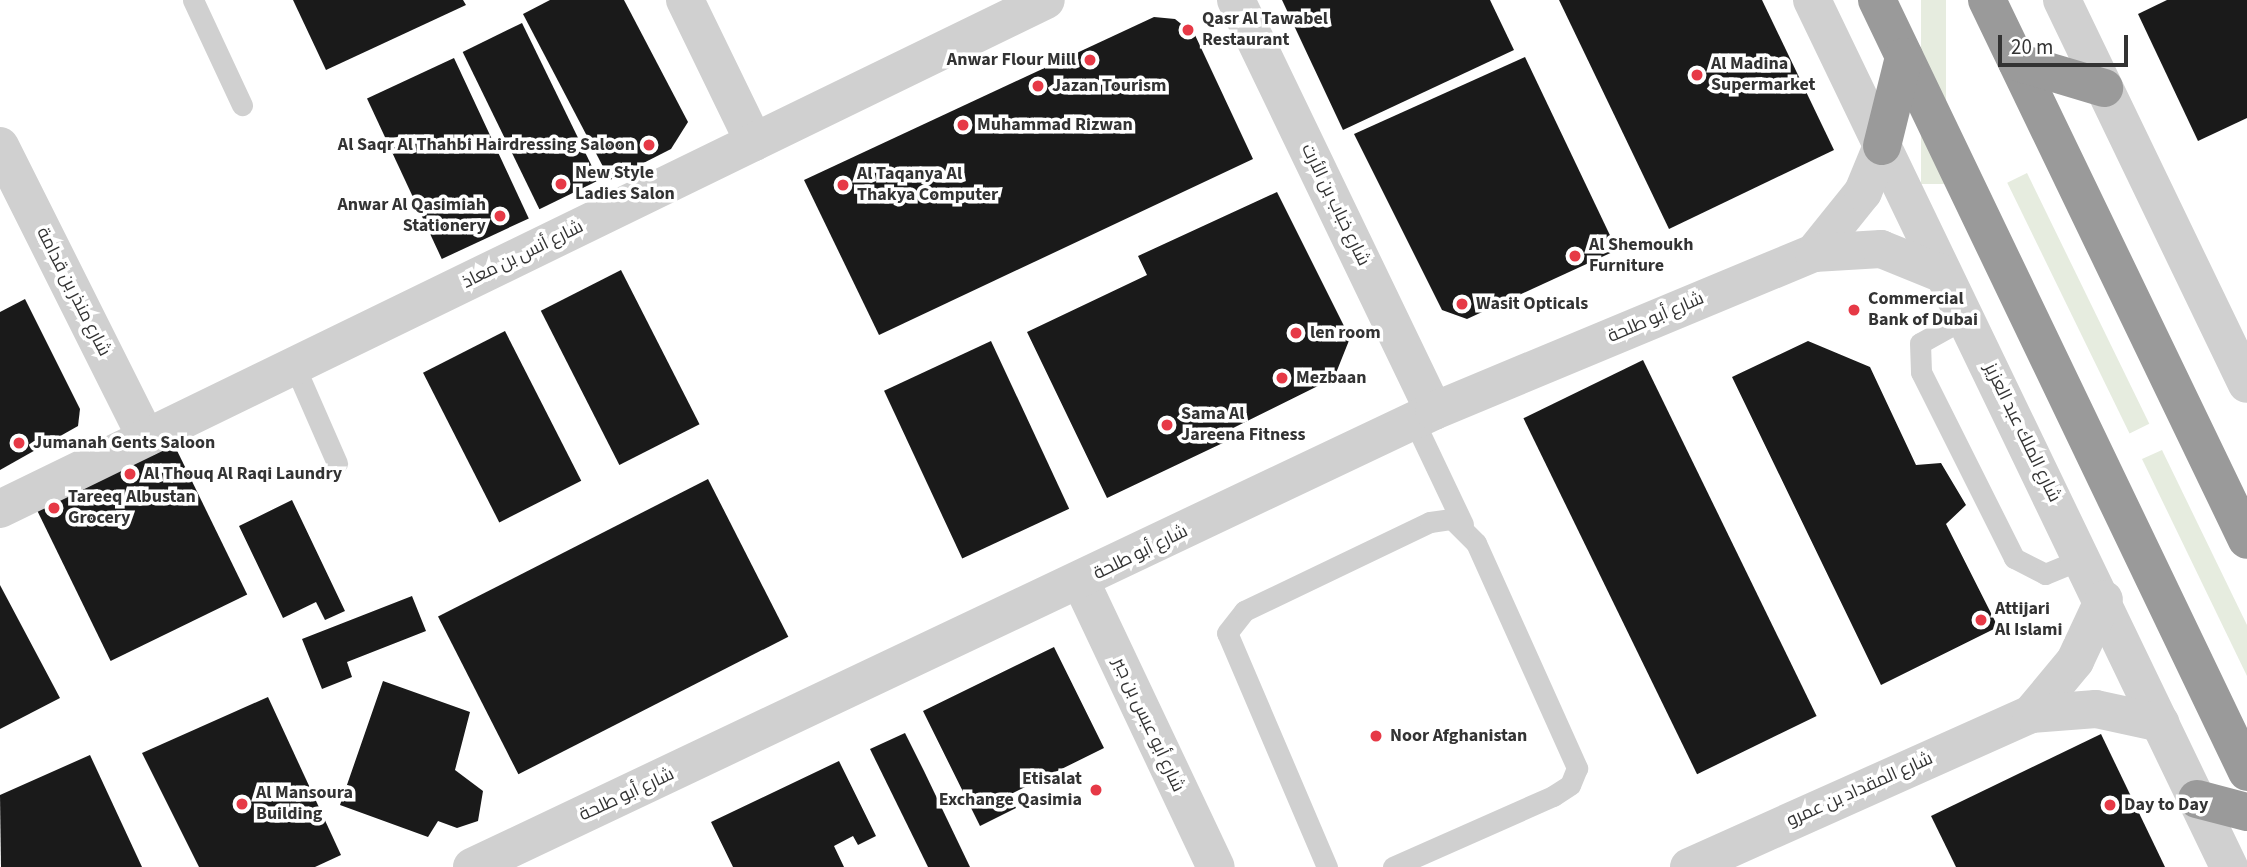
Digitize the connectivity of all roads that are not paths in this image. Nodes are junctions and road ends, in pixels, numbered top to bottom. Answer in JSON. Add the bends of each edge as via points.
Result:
{"nodes":[{"id":1,"x":193,"y":0,"type":"edge"},
{"id":2,"x":685,"y":0,"type":"edge"},
{"id":3,"x":1046,"y":0,"type":"edge"},
{"id":4,"x":1236,"y":0,"type":"edge"},
{"id":5,"x":1812,"y":0,"type":"edge"},
{"id":6,"x":1877,"y":0,"type":"edge"},
{"id":7,"x":1987,"y":0,"type":"edge"},
{"id":8,"x":2062,"y":0,"type":"edge"},
{"id":9,"x":1904,"y":57,"type":"junction"},
{"id":10,"x":2017,"y":62,"type":"junction"},
{"id":11,"x":2104,"y":88,"type":"junction"},
{"id":12,"x":242,"y":105,"type":"dead end"},
{"id":13,"x":754,"y":142,"type":"junction"},
{"id":14,"x":0,"y":146,"type":"edge"},
{"id":15,"x":1882,"y":146,"type":"junction"},
{"id":16,"x":1814,"y":253,"type":"junction"},
{"id":17,"x":1943,"y":274,"type":"junction"},
{"id":18,"x":1965,"y":318,"type":"junction"},
{"id":19,"x":295,"y":367,"type":"junction"},
{"id":20,"x":2247,"y":384,"type":"edge"},
{"id":21,"x":1424,"y":416,"type":"junction"},
{"id":22,"x":146,"y":438,"type":"junction"},
{"id":23,"x":337,"y":463,"type":"dead end"},
{"id":24,"x":0,"y":509,"type":"edge"},
{"id":25,"x":1463,"y":524,"type":"junction"},
{"id":26,"x":2247,"y":540,"type":"edge"},
{"id":27,"x":2084,"y":558,"type":"junction"},
{"id":28,"x":1081,"y":582,"type":"junction"},
{"id":29,"x":2104,"y":599,"type":"junction"},
{"id":30,"x":2031,"y":714,"type":"junction"},
{"id":31,"x":2161,"y":723,"type":"junction"},
{"id":32,"x":2247,"y":772,"type":"edge"},
{"id":33,"x":2197,"y":799,"type":"junction"},
{"id":34,"x":2247,"y":812,"type":"edge"},
{"id":35,"x":472,"y":867,"type":"edge"},
{"id":36,"x":1216,"y":867,"type":"edge"},
{"id":37,"x":1327,"y":867,"type":"edge"},
{"id":38,"x":1393,"y":867,"type":"edge"},
{"id":39,"x":1689,"y":867,"type":"edge"},
{"id":40,"x":2229,"y":867,"type":"edge"}],
"edges":[{"from":1,"to":12,"type":"lane"},
{"from":2,"to":13,"type":"street"},
{"from":3,"to":13,"type":"street","name":"شارع أنس بن معاذ"},
{"from":4,"to":21,"type":"street","name":"شارع خباب بن الأرت"},
{"from":5,"to":15,"type":"street","name":"شارع الملك عبد العزيز"},
{"from":6,"to":9,"type":"highway"},
{"from":7,"to":10,"type":"highway"},
{"from":8,"to":11,"type":"street"},
{"from":9,"to":15,"type":"highway"},
{"from":9,"to":32,"type":"highway"},
{"from":10,"to":11,"type":"highway"},
{"from":10,"to":26,"type":"highway"},
{"from":11,"to":20,"type":"street"},
{"from":13,"to":19,"type":"street","name":"شارع أنس بن معاذ"},
{"from":14,"to":22,"type":"street","name":"شارع منذر بن قدامة"},
{"from":15,"to":16,"type":"street","name":"شارع أبو طلحة","via":[[1863,192]]},
{"from":15,"to":17,"type":"street","name":"شارع الملك عبد العزيز"},
{"from":16,"to":17,"type":"street","name":"شارع أبو طلحة","via":[[1881,250]]},
{"from":16,"to":21,"type":"street","name":"شارع أبو طلحة"},
{"from":17,"to":18,"type":"street","name":"شارع الملك عبد العزيز"},
{"from":18,"to":27,"type":"street","name":"شارع الملك عبد العزيز"},
{"from":18,"to":27,"type":"lane","via":[[1920,343],[1922,372],[2014,558],[2045,574]]},
{"from":19,"to":22,"type":"street","name":"شارع أنس بن معاذ"},
{"from":19,"to":23,"type":"lane"},
{"from":21,"to":25,"type":"lane"},
{"from":21,"to":28,"type":"street","name":"شارع أبو طلحة"},
{"from":22,"to":24,"type":"street","name":"شارع أنس بن معاذ"},
{"from":25,"to":37,"type":"lane","via":[[1430,522],[1244,611],[1230,624],[1230,652]]},
{"from":25,"to":38,"type":"lane","via":[[1577,768],[1570,785],[1553,796]]},
{"from":27,"to":29,"type":"street","name":"شارع الملك عبد العزيز"},
{"from":28,"to":35,"type":"street","name":"شارع أبو طلحة"},
{"from":28,"to":36,"type":"street","name":"شارع أبو عبس بن جبر"},
{"from":29,"to":30,"type":"street","name":"شارع المقداد بن عمرو","via":[[2075,662]]},
{"from":29,"to":31,"type":"street","name":"شارع الملك عبد العزيز"},
{"from":30,"to":31,"type":"street","name":"شارع المقداد بن عمرو","via":[[2096,709]]},
{"from":30,"to":39,"type":"street","name":"شارع المقداد بن عمرو"},
{"from":31,"to":33,"type":"street","name":"شارع الملك عبد العزيز"},
{"from":33,"to":34,"type":"highway"},
{"from":33,"to":40,"type":"street","name":"شارع الملك عبد العزيز"}]}
